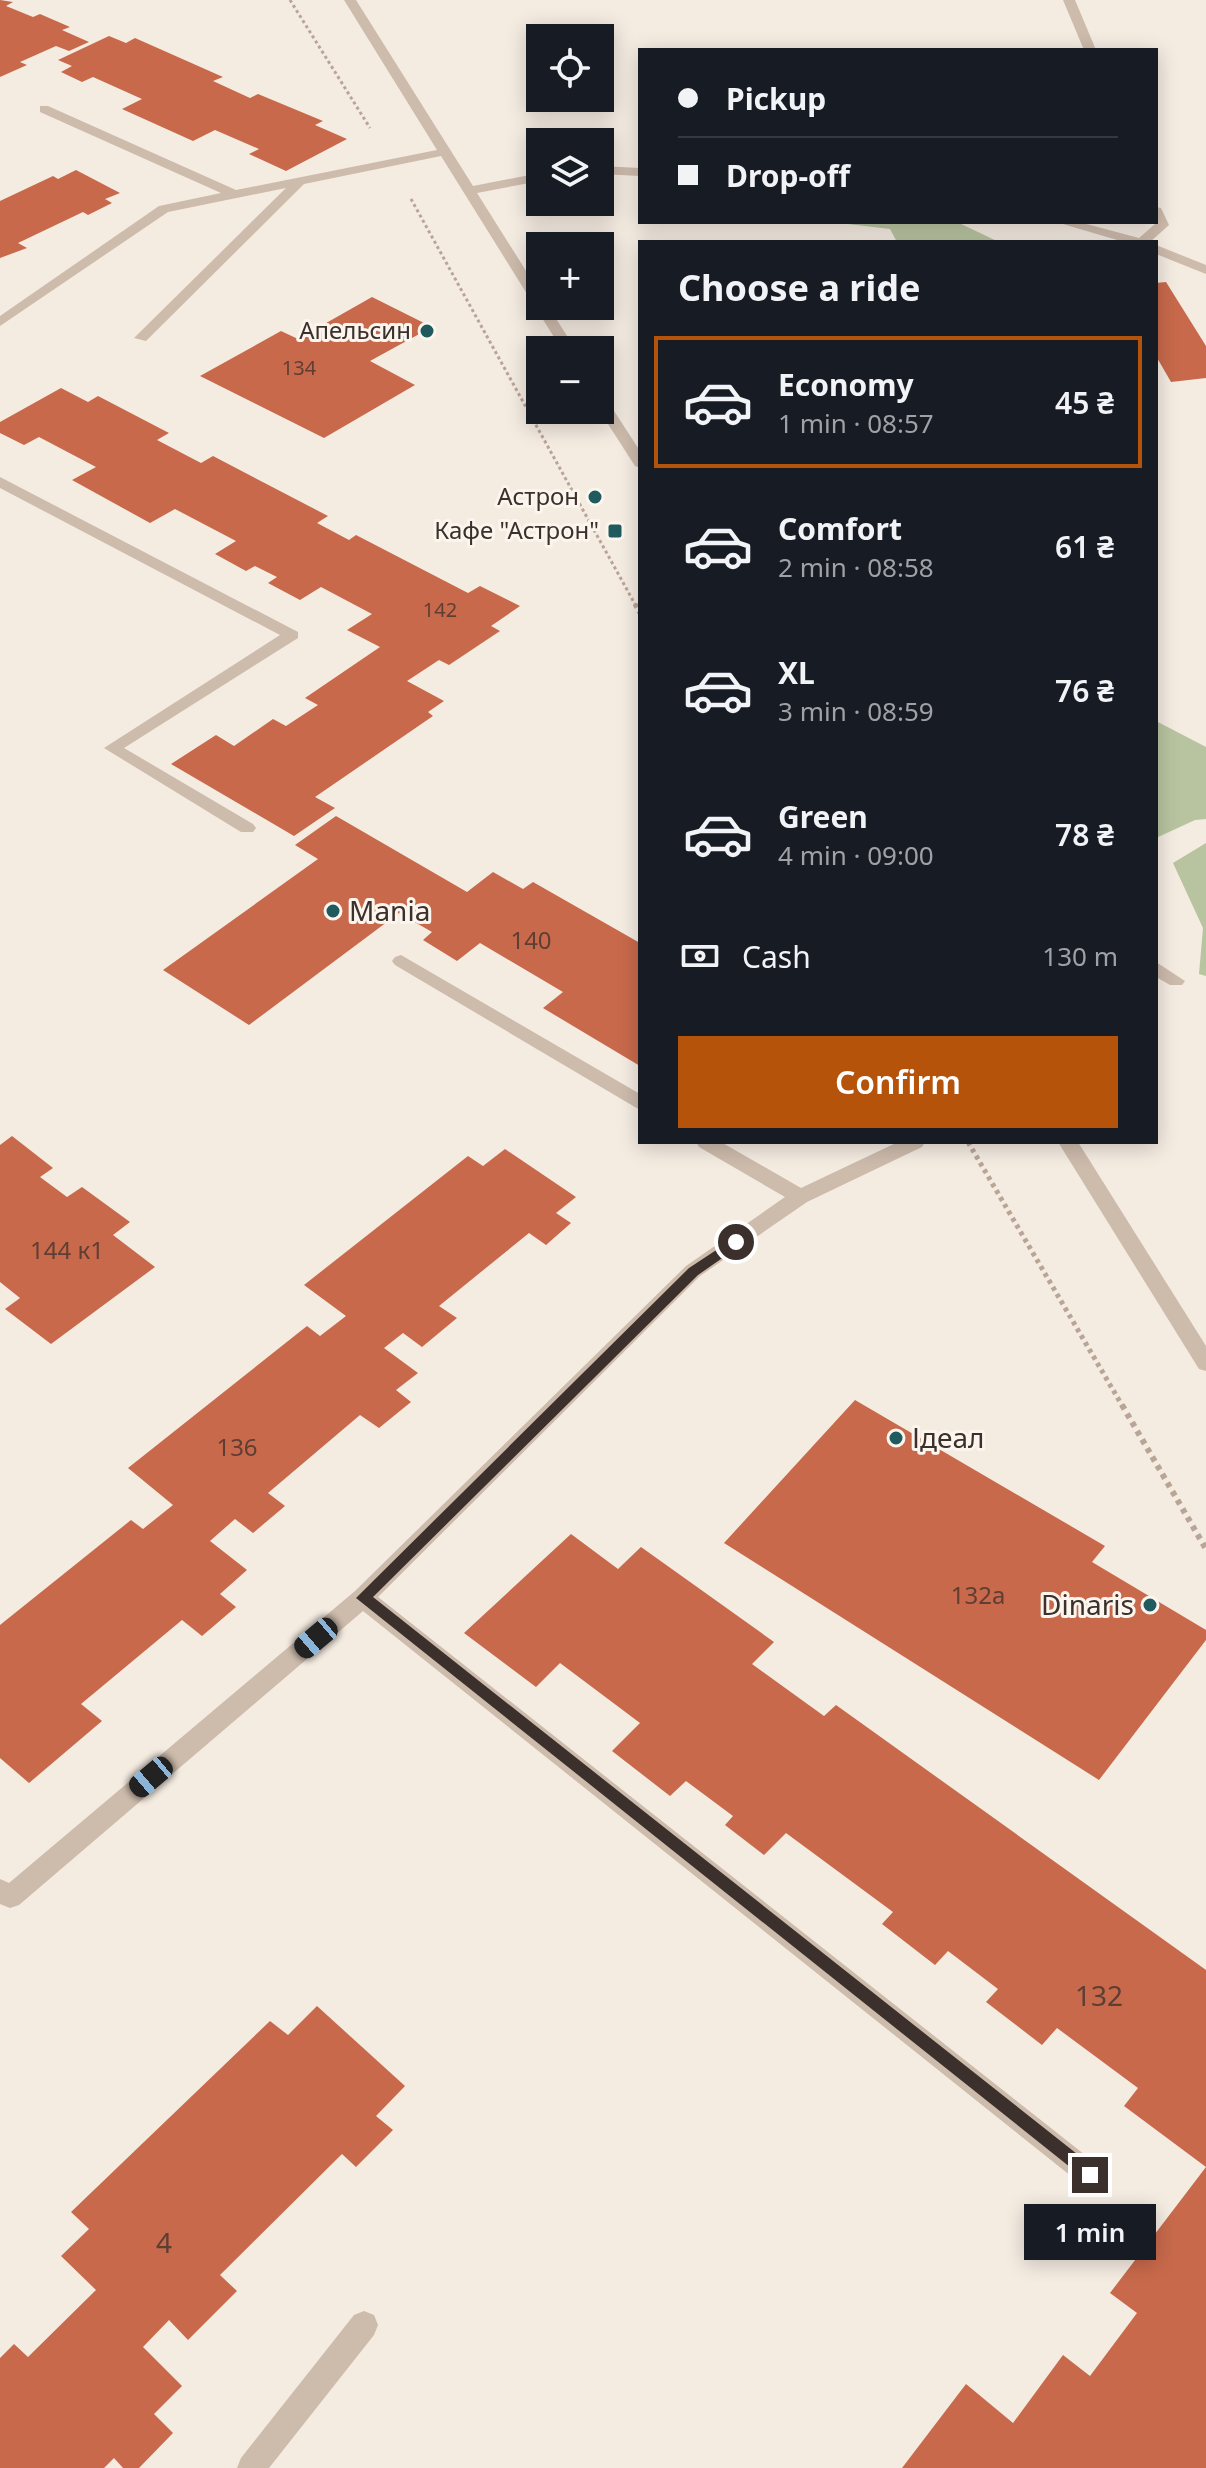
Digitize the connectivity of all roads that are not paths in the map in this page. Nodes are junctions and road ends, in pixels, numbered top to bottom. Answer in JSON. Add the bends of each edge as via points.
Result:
{"nodes":[{"id":1,"x":350,"y":0,"type":"edge"},
{"id":2,"x":1069,"y":0,"type":"edge"},
{"id":3,"x":1089,"y":48,"type":"edge"},
{"id":4,"x":44,"y":109,"type":"dead end"},
{"id":5,"x":444,"y":152,"type":"junction"},
{"id":6,"x":614,"y":171,"type":"edge"},
{"id":7,"x":638,"y":172,"type":"edge"},
{"id":8,"x":526,"y":180,"type":"edge"},
{"id":9,"x":298,"y":184,"type":"junction"},
{"id":10,"x":469,"y":191,"type":"junction"},
{"id":11,"x":236,"y":195,"type":"junction"},
{"id":12,"x":1158,"y":216,"type":"edge"},
{"id":13,"x":1071,"y":224,"type":"edge"},
{"id":14,"x":1133,"y":240,"type":"edge"},
{"id":15,"x":1143,"y":240,"type":"edge"},
{"id":16,"x":1158,"y":250,"type":"edge"},
{"id":17,"x":1206,"y":270,"type":"edge"},
{"id":18,"x":526,"y":281,"type":"edge"},
{"id":19,"x":0,"y":322,"type":"edge"},
{"id":20,"x":141,"y":338,"type":"dead end"},
{"id":21,"x":614,"y":422,"type":"edge"},
{"id":22,"x":638,"y":460,"type":"edge"},
{"id":23,"x":0,"y":482,"type":"edge"},
{"id":24,"x":247,"y":828,"type":"dead end"},
{"id":25,"x":401,"y":961,"type":"dead end"},
{"id":26,"x":1158,"y":969,"type":"edge"},
{"id":27,"x":1176,"y":981,"type":"dead end"},
{"id":28,"x":638,"y":1102,"type":"edge"},
{"id":29,"x":709,"y":1144,"type":"edge"},
{"id":30,"x":911,"y":1144,"type":"edge"},
{"id":31,"x":1069,"y":1144,"type":"edge"},
{"id":32,"x":800,"y":1197,"type":"junction"},
{"id":33,"x":1206,"y":1363,"type":"edge"},
{"id":34,"x":363,"y":1598,"type":"junction"},
{"id":35,"x":0,"y":1890,"type":"edge"},
{"id":36,"x":1090,"y":2175,"type":"dead end"},
{"id":37,"x":364,"y":2325,"type":"dead end"},
{"id":38,"x":251,"y":2468,"type":"edge"}],
"edges":[{"from":1,"to":5,"type":"street"},
{"from":2,"to":3,"type":"street"},
{"from":4,"to":11,"type":"street"},
{"from":5,"to":9,"type":"street"},
{"from":5,"to":10,"type":"street"},
{"from":6,"to":7,"type":"street"},
{"from":8,"to":10,"type":"street"},
{"from":9,"to":11,"type":"street"},
{"from":9,"to":20,"type":"street"},
{"from":10,"to":18,"type":"street"},
{"from":11,"to":19,"type":"street","via":[[164,209]]},
{"from":12,"to":15,"type":"street","via":[[1162,225]]},
{"from":13,"to":14,"type":"street"},
{"from":16,"to":17,"type":"street"},
{"from":21,"to":22,"type":"street"},
{"from":23,"to":24,"type":"street","via":[[292,635],[112,748]]},
{"from":25,"to":28,"type":"street"},
{"from":26,"to":27,"type":"street"},
{"from":29,"to":32,"type":"street"},
{"from":30,"to":32,"type":"street"},
{"from":31,"to":33,"type":"street"},
{"from":32,"to":34,"type":"street","via":[[693,1271]]},
{"from":34,"to":35,"type":"street","via":[[10,1897]]},
{"from":34,"to":36,"type":"street"},
{"from":37,"to":38,"type":"street"}]}
